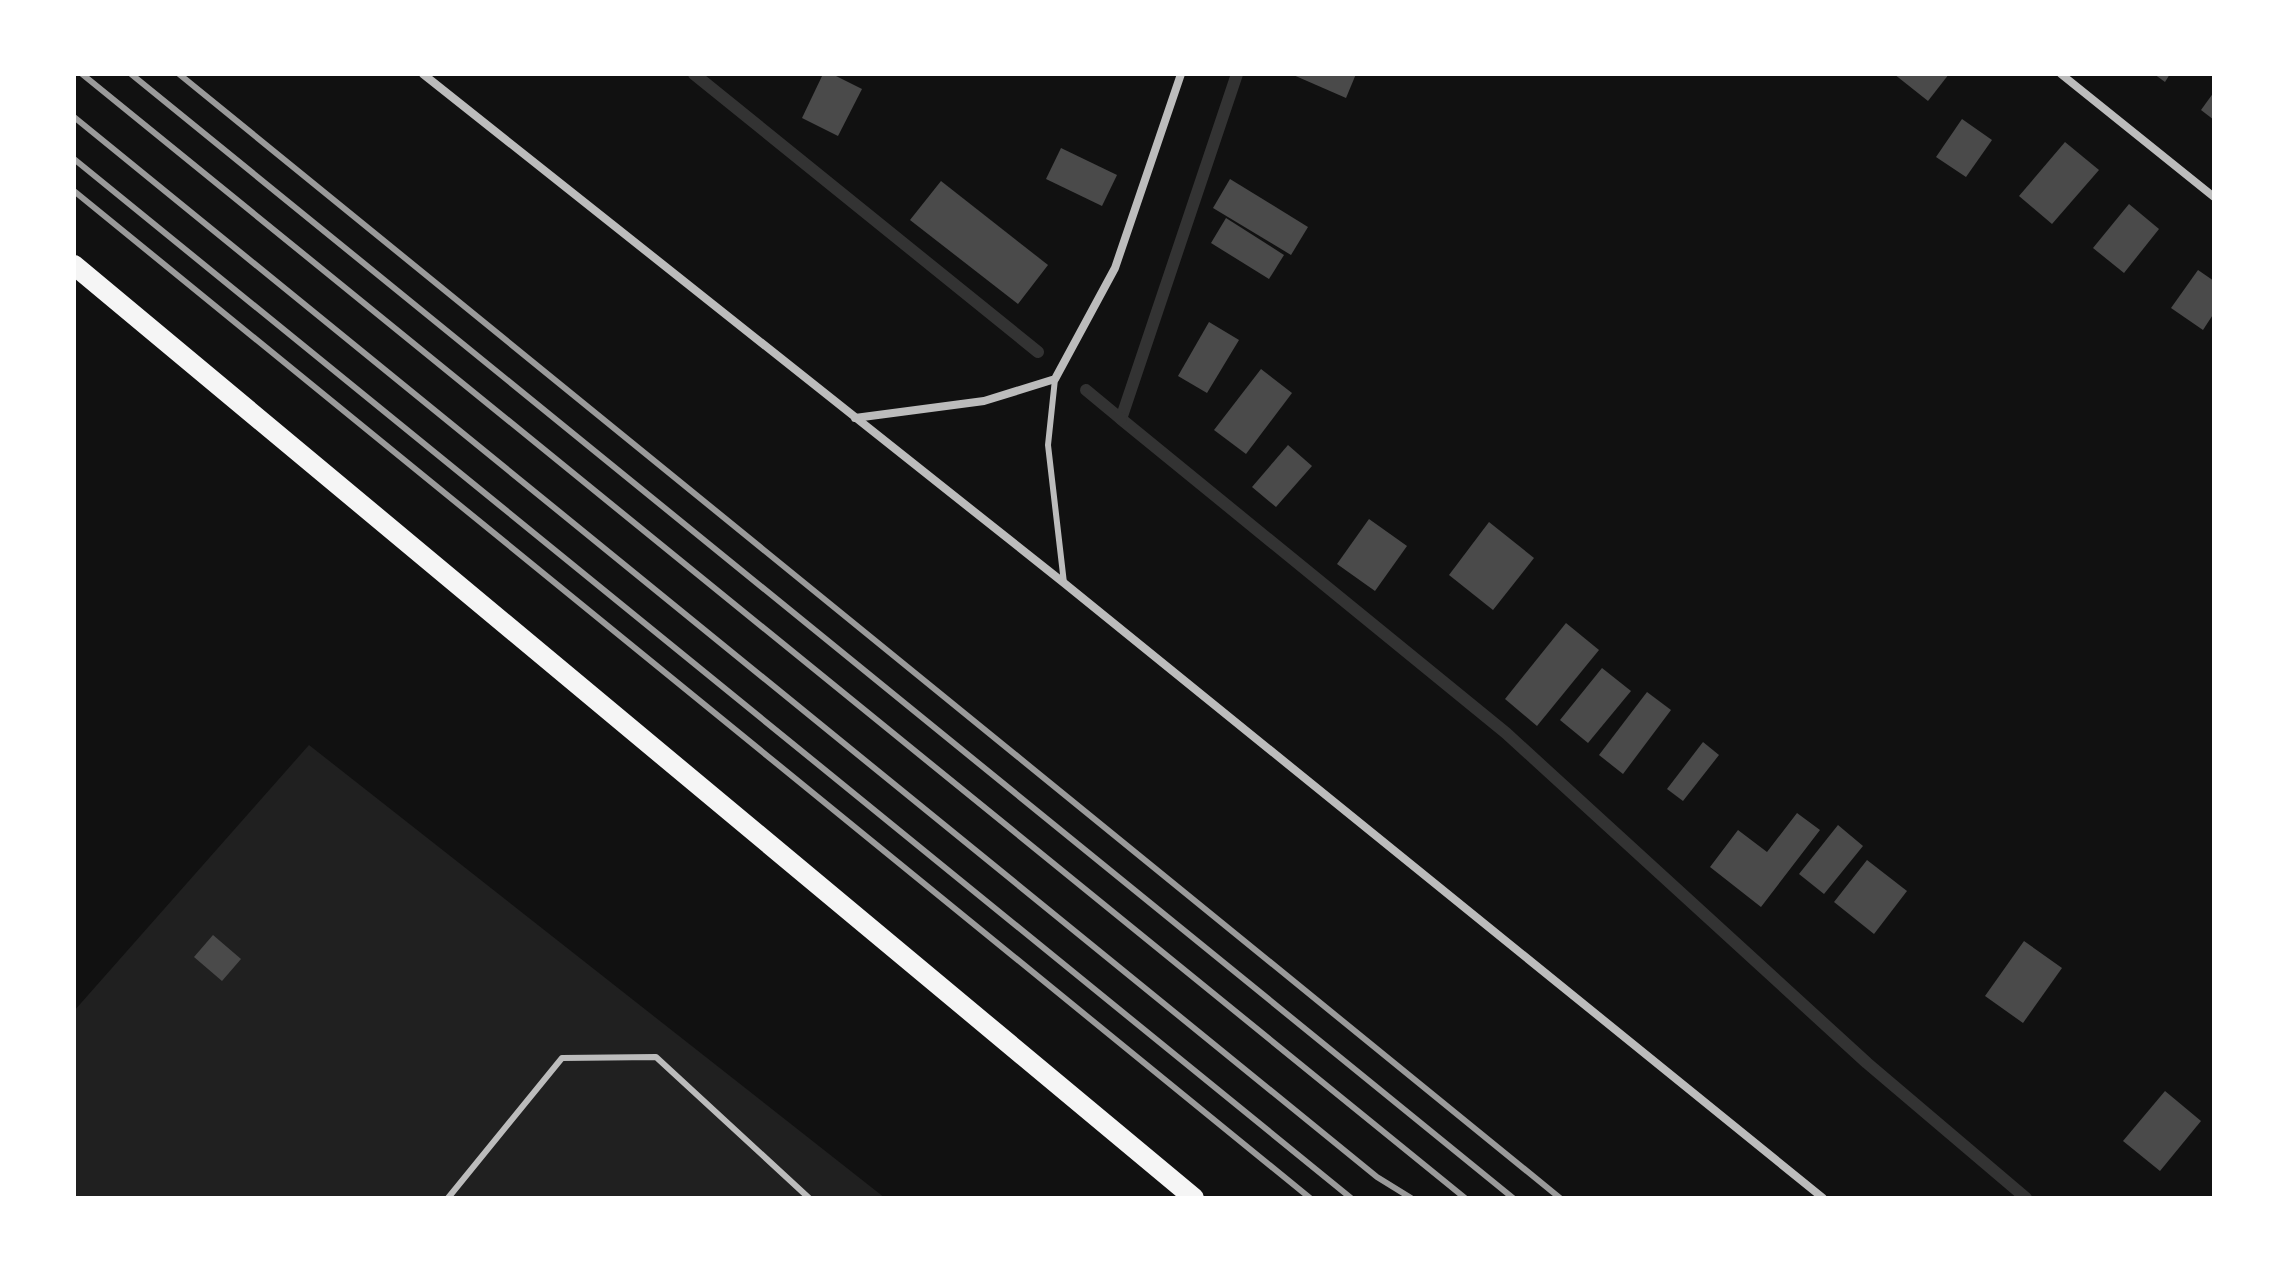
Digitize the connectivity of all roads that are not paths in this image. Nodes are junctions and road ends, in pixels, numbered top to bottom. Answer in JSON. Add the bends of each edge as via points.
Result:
{"nodes":[{"id":1,"x":423,"y":74,"type":"edge"},
{"id":2,"x":1181,"y":74,"type":"edge"},
{"id":3,"x":2061,"y":74,"type":"edge"},
{"id":4,"x":2214,"y":197,"type":"edge"},
{"id":5,"x":74,"y":265,"type":"edge"},
{"id":6,"x":1055,"y":379,"type":"junction"},
{"id":7,"x":855,"y":418,"type":"junction"},
{"id":8,"x":1064,"y":583,"type":"junction"},
{"id":9,"x":448,"y":1198,"type":"edge"},
{"id":10,"x":809,"y":1198,"type":"edge"},
{"id":11,"x":1194,"y":1198,"type":"edge"},
{"id":12,"x":1823,"y":1198,"type":"edge"}],
"edges":[{"from":1,"to":7,"type":"street"},
{"from":2,"to":6,"type":"street","via":[[1115,268]]},
{"from":3,"to":4,"type":"street"},
{"from":5,"to":11,"type":"main road"},
{"from":6,"to":7,"type":"street","via":[[984,401]]},
{"from":6,"to":8,"type":"lane","via":[[1048,445]]},
{"from":7,"to":8,"type":"street"},
{"from":8,"to":12,"type":"street"},
{"from":9,"to":10,"type":"lane","via":[[562,1058],[656,1057]]}]}
